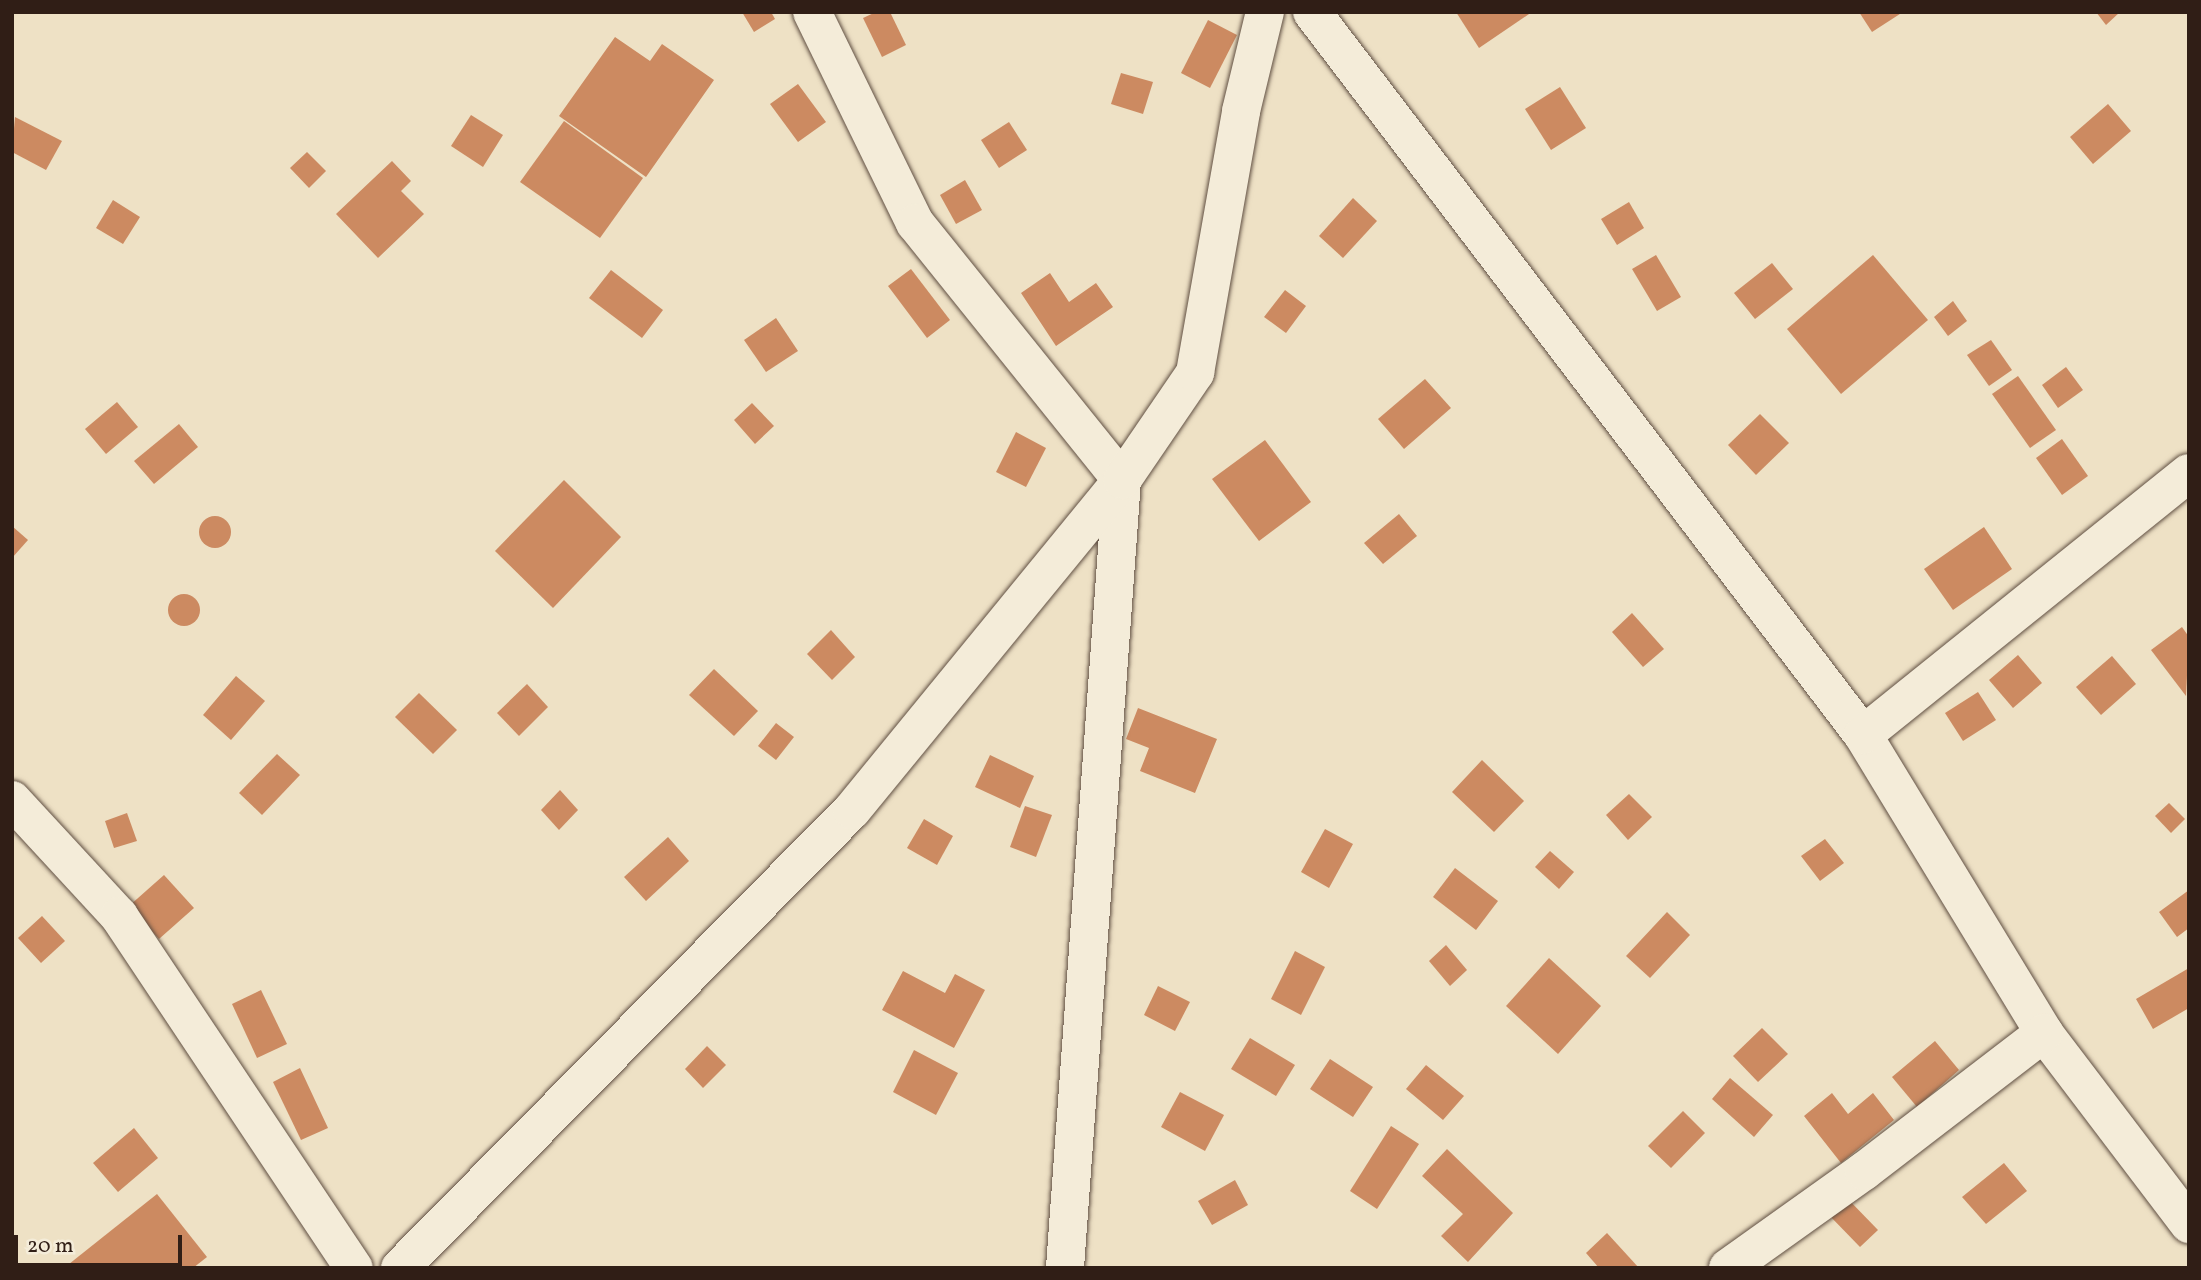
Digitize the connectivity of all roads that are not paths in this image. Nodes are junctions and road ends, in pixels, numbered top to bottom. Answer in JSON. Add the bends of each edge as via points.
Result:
{"nodes":[{"id":1,"x":812,"y":12,"type":"edge"},
{"id":2,"x":1265,"y":12,"type":"edge"},
{"id":3,"x":1312,"y":12,"type":"edge"},
{"id":4,"x":2189,"y":473,"type":"edge"},
{"id":5,"x":1122,"y":480,"type":"junction"},
{"id":6,"x":1863,"y":735,"type":"junction"},
{"id":7,"x":12,"y":800,"type":"edge"},
{"id":8,"x":2044,"y":1033,"type":"junction"},
{"id":9,"x":2189,"y":1224,"type":"edge"},
{"id":10,"x":355,"y":1268,"type":"edge"},
{"id":11,"x":400,"y":1268,"type":"edge"},
{"id":12,"x":1065,"y":1268,"type":"edge"},
{"id":13,"x":1728,"y":1268,"type":"edge"}],
"edges":[{"from":1,"to":5,"type":"street","via":[[915,223]]},
{"from":2,"to":5,"type":"street","via":[[1241,111],[1195,373]]},
{"from":3,"to":6,"type":"street"},
{"from":4,"to":6,"type":"street"},
{"from":5,"to":11,"type":"street","via":[[852,810]]},
{"from":5,"to":12,"type":"street"},
{"from":6,"to":8,"type":"street"},
{"from":7,"to":10,"type":"street","via":[[119,916]]},
{"from":8,"to":9,"type":"street"},
{"from":8,"to":13,"type":"street"}]}
